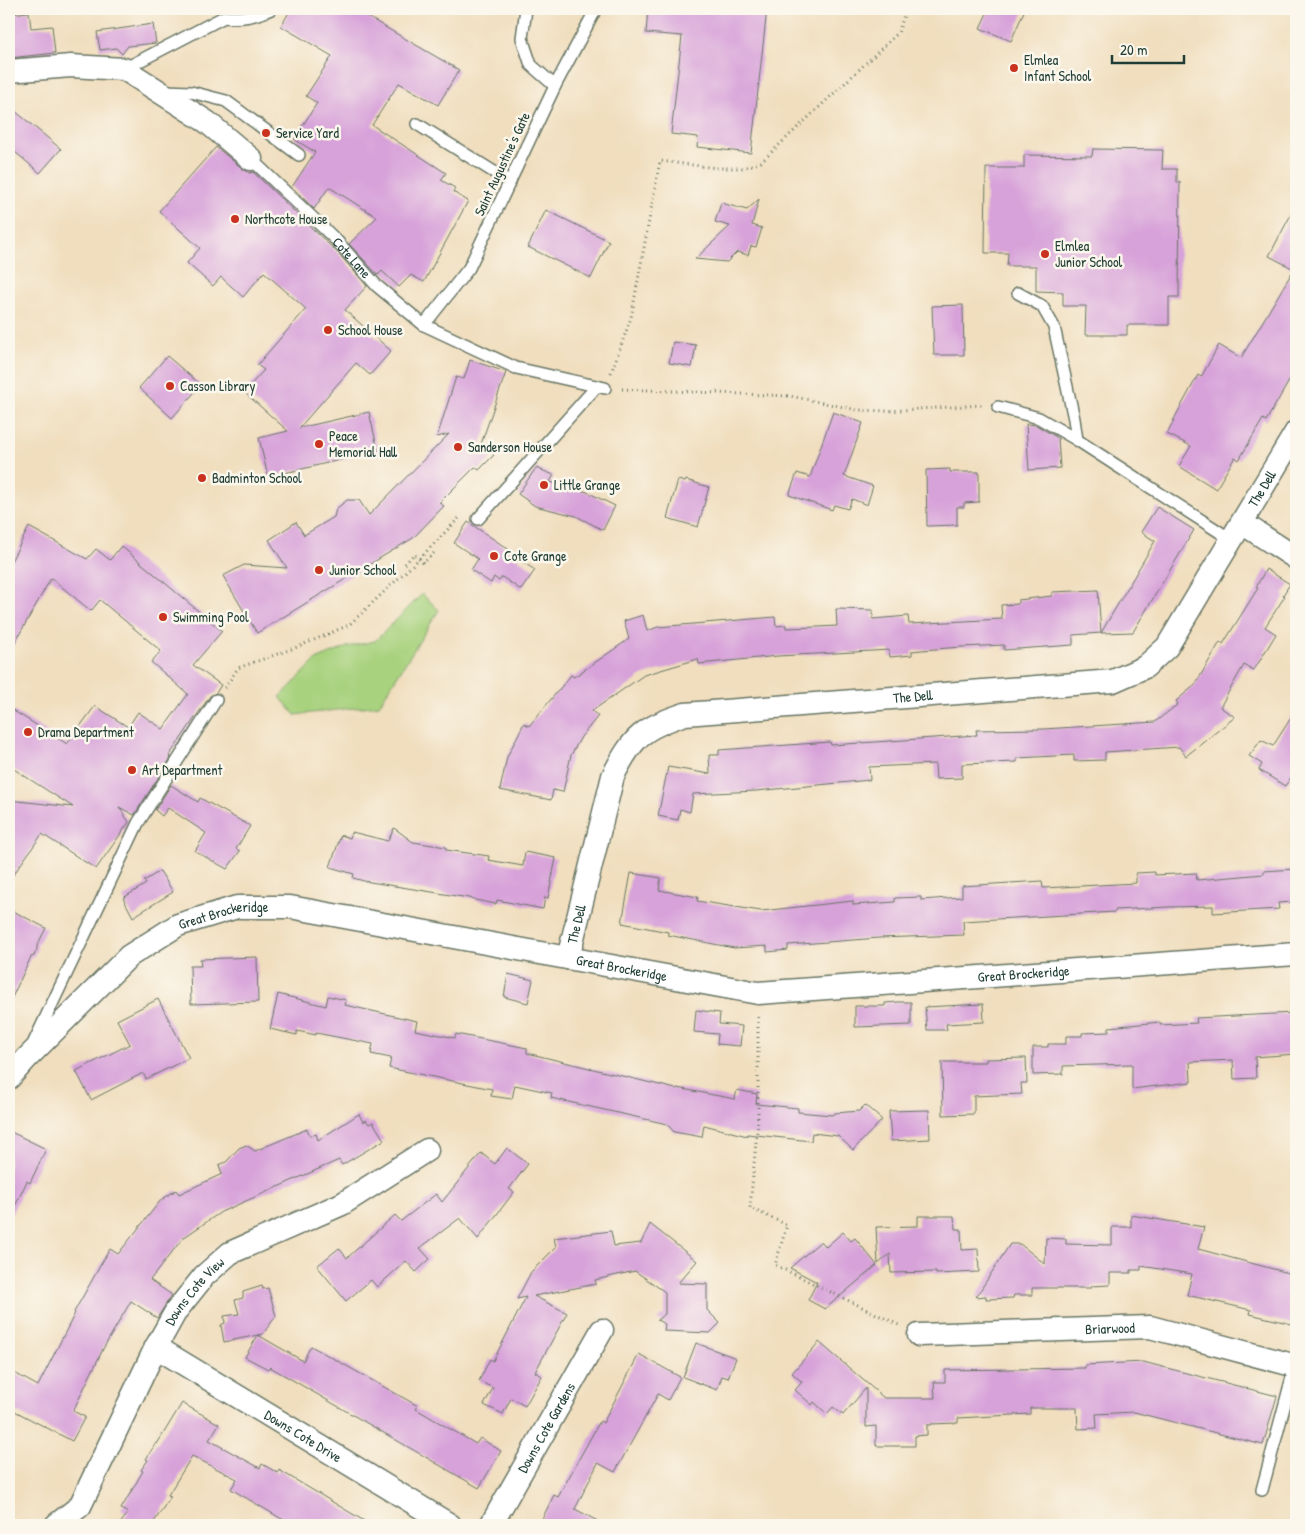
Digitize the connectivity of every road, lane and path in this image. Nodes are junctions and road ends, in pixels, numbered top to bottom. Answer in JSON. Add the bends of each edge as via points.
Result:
{"nodes":[{"id":1,"x":214,"y":9,"type":"edge"},
{"id":2,"x":271,"y":9,"type":"edge"},
{"id":3,"x":526,"y":9,"type":"edge"},
{"id":4,"x":596,"y":9,"type":"edge"},
{"id":5,"x":906,"y":9,"type":"edge"},
{"id":6,"x":224,"y":17,"type":"junction"},
{"id":7,"x":124,"y":69,"type":"junction"},
{"id":8,"x":9,"y":72,"type":"edge"},
{"id":9,"x":556,"y":86,"type":"junction"},
{"id":10,"x":158,"y":91,"type":"junction"},
{"id":11,"x":417,"y":124,"type":"dead end"},
{"id":12,"x":300,"y":155,"type":"dead end"},
{"id":13,"x":251,"y":159,"type":"joint"},
{"id":14,"x":510,"y":182,"type":"junction"},
{"id":15,"x":1018,"y":293,"type":"dead end"},
{"id":16,"x":424,"y":325,"type":"junction"},
{"id":17,"x":601,"y":387,"type":"junction"},
{"id":18,"x":998,"y":407,"type":"joint"},
{"id":19,"x":1296,"y":432,"type":"edge"},
{"id":20,"x":1077,"y":440,"type":"junction"},
{"id":21,"x":461,"y":516,"type":"dead end"},
{"id":22,"x":478,"y":519,"type":"dead end"},
{"id":23,"x":1237,"y":531,"type":"junction"},
{"id":24,"x":435,"y":552,"type":"dead end"},
{"id":25,"x":1296,"y":558,"type":"edge"},
{"id":26,"x":405,"y":564,"type":"dead end"},
{"id":27,"x":216,"y":700,"type":"joint"},
{"id":28,"x":1296,"y":954,"type":"edge"},
{"id":29,"x":568,"y":958,"type":"junction"},
{"id":30,"x":758,"y":994,"type":"junction"},
{"id":31,"x":27,"y":1058,"type":"junction"},
{"id":32,"x":9,"y":1075,"type":"edge"},
{"id":33,"x":427,"y":1150,"type":"dead end"},
{"id":34,"x":602,"y":1330,"type":"dead end"},
{"id":35,"x":919,"y":1335,"type":"joint"},
{"id":36,"x":156,"y":1347,"type":"junction"},
{"id":37,"x":1296,"y":1366,"type":"edge"},
{"id":38,"x":1262,"y":1490,"type":"dead end"},
{"id":39,"x":56,"y":1525,"type":"edge"},
{"id":40,"x":450,"y":1525,"type":"edge"},
{"id":41,"x":491,"y":1525,"type":"edge"}],
"edges":[{"from":1,"to":6,"type":"lane"},
{"from":2,"to":6,"type":"lane","via":[[256,16]]},
{"from":3,"to":9,"type":"lane","via":[[522,38],[531,65]]},
{"from":4,"to":9,"type":"lane","name":"Saint Augustine's Gate"},
{"from":5,"to":17,"type":"path","via":[[898,33],[761,162],[743,168],[717,168],[660,161],[631,318]]},
{"from":6,"to":7,"type":"lane"},
{"from":7,"to":8,"type":"street","name":"Cote Lane","via":[[71,66]]},
{"from":7,"to":10,"type":"street","name":"Cote Lane"},
{"from":9,"to":14,"type":"lane","name":"Saint Augustine's Gate"},
{"from":10,"to":12,"type":"lane","via":[[190,92],[226,101]]},
{"from":10,"to":13,"type":"street","name":"Cote Lane","via":[[207,122]]},
{"from":11,"to":14,"type":"lane"},
{"from":13,"to":16,"type":"lane","name":"Cote Lane","via":[[336,240],[377,286]]},
{"from":14,"to":16,"type":"lane","name":"Saint Augustine's Gate","via":[[469,268]]},
{"from":15,"to":20,"type":"lane","via":[[1042,306],[1054,326]]},
{"from":16,"to":17,"type":"lane","name":"Cote Lane","via":[[516,368]]},
{"from":17,"to":18,"type":"path","via":[[790,396],[858,410]]},
{"from":17,"to":22,"type":"lane"},
{"from":18,"to":20,"type":"lane","via":[[1039,418]]},
{"from":19,"to":23,"type":"street","name":"The Dell"},
{"from":20,"to":23,"type":"lane"},
{"from":21,"to":27,"type":"path","via":[[349,625],[238,668]]},
{"from":23,"to":25,"type":"street"},
{"from":23,"to":29,"type":"street","name":"The Dell","via":[[1167,647],[1144,667],[1113,681],[685,714],[660,722],[642,733],[624,753],[614,776]]},
{"from":24,"to":26,"type":"path","bridge":true,"via":[[423,563],[414,554]]},
{"from":27,"to":31,"type":"lane","via":[[138,823]]},
{"from":28,"to":30,"type":"street","name":"Great Brockeridge"},
{"from":29,"to":30,"type":"street","name":"Great Brockeridge"},
{"from":29,"to":31,"type":"street","name":"Great Brockeridge","via":[[290,907],[237,907],[178,925],[129,956]]},
{"from":30,"to":35,"type":"path","via":[[758,1120],[750,1208],[787,1226],[775,1264]]},
{"from":31,"to":32,"type":"street","name":"Great Brockeridge"},
{"from":33,"to":36,"type":"street","name":"Downs Cote View","via":[[342,1204],[230,1253],[204,1276],[176,1310]]},
{"from":34,"to":41,"type":"street","name":"Downs Cote Gardens"},
{"from":35,"to":37,"type":"street","name":"Briarwood","via":[[1150,1327]]},
{"from":36,"to":39,"type":"street","name":"Downs Cote View","via":[[80,1506]]},
{"from":36,"to":40,"type":"street","name":"Downs Cote Drive"},
{"from":37,"to":38,"type":"lane"}]}
